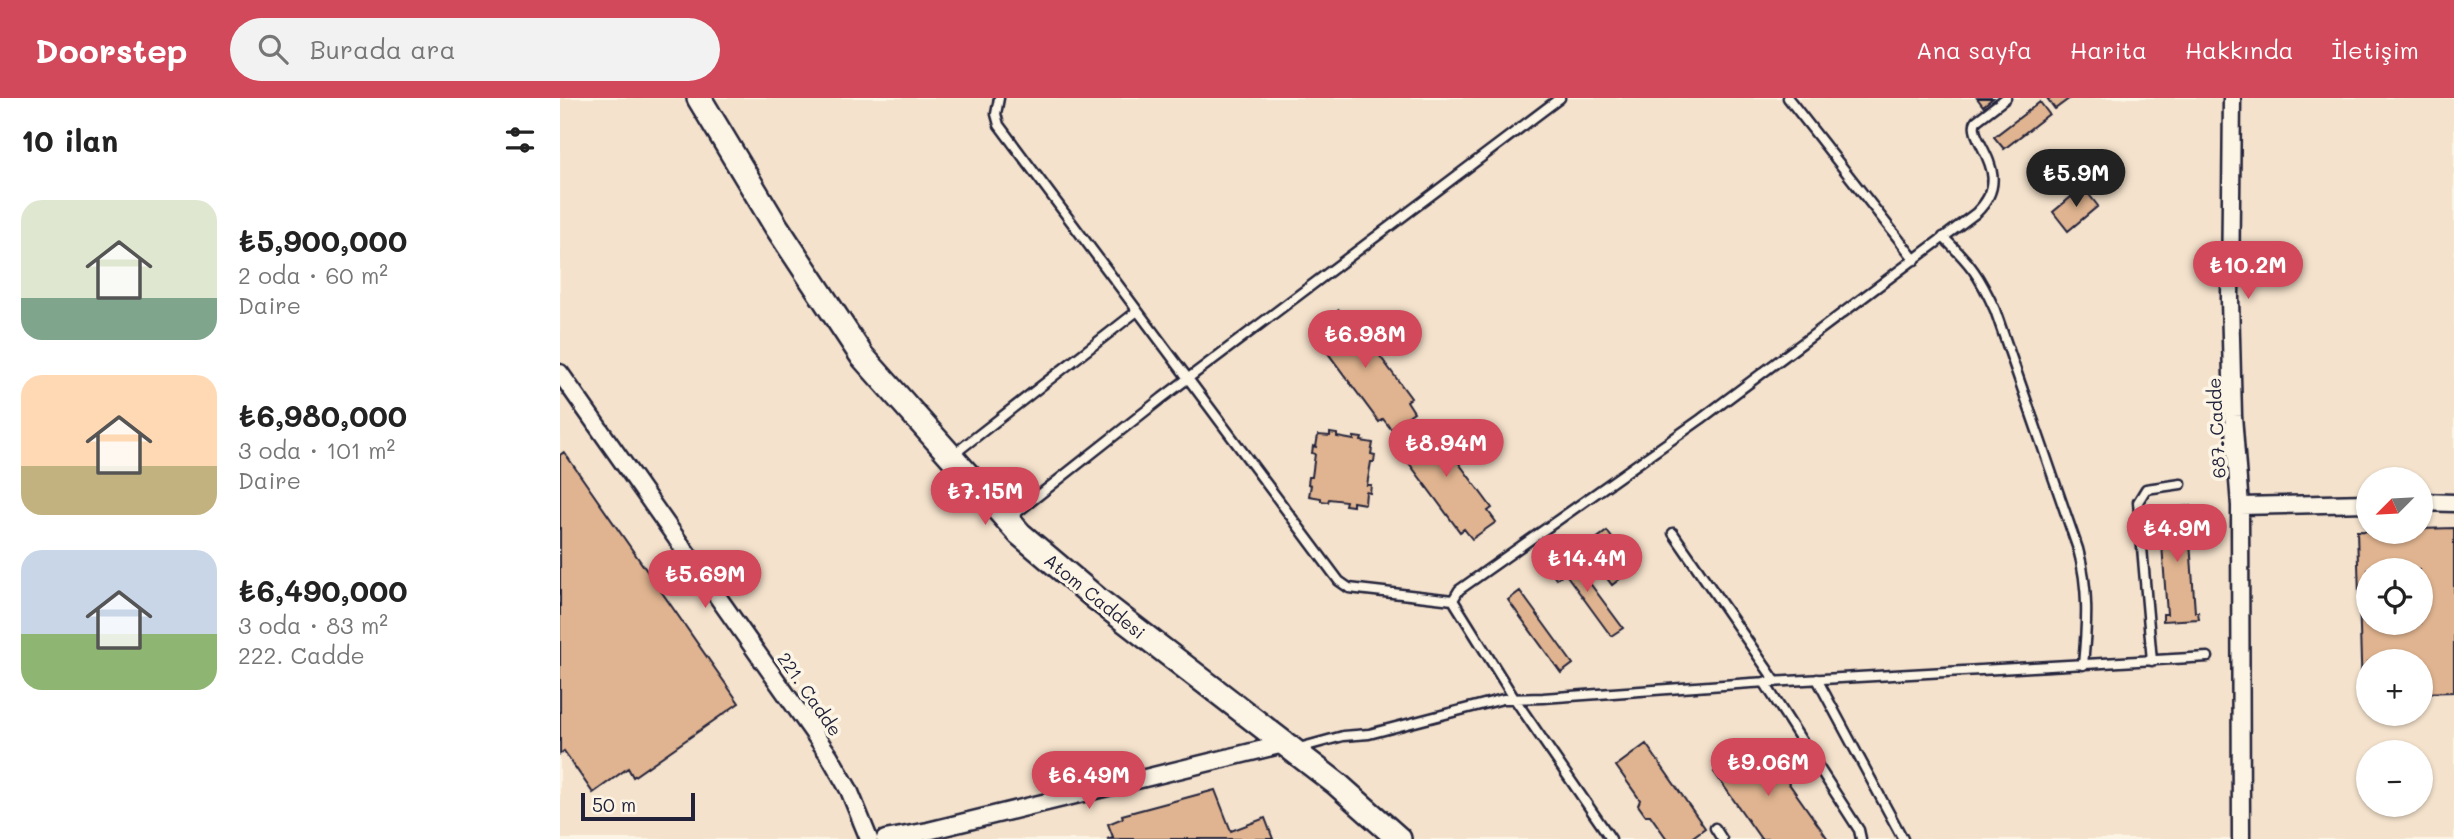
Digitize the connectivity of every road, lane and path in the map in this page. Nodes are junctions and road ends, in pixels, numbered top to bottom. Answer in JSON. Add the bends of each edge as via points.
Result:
{"nodes":[{"id":1,"x":699,"y":98,"type":"edge"},
{"id":2,"x":999,"y":98,"type":"edge"},
{"id":3,"x":1560,"y":98,"type":"edge"},
{"id":4,"x":1788,"y":98,"type":"edge"},
{"id":5,"x":2006,"y":98,"type":"edge"},
{"id":6,"x":2232,"y":98,"type":"edge"},
{"id":7,"x":1943,"y":237,"type":"junction"},
{"id":8,"x":1915,"y":260,"type":"junction"},
{"id":9,"x":1136,"y":312,"type":"junction"},
{"id":10,"x":560,"y":373,"type":"edge"},
{"id":11,"x":1186,"y":379,"type":"junction"},
{"id":12,"x":952,"y":455,"type":"junction"},
{"id":13,"x":2180,"y":484,"type":"dead end"},
{"id":14,"x":2433,"y":502,"type":"edge"},
{"id":15,"x":2356,"y":503,"type":"edge"},
{"id":16,"x":2454,"y":503,"type":"edge"},
{"id":17,"x":2240,"y":506,"type":"junction"},
{"id":18,"x":1007,"y":520,"type":"junction"},
{"id":19,"x":1673,"y":533,"type":"dead end"},
{"id":20,"x":1453,"y":600,"type":"junction"},
{"id":21,"x":2208,"y":657,"type":"dead end"},
{"id":22,"x":2152,"y":661,"type":"junction"},
{"id":23,"x":2084,"y":665,"type":"junction"},
{"id":24,"x":1817,"y":679,"type":"junction"},
{"id":25,"x":1764,"y":682,"type":"junction"},
{"id":26,"x":1776,"y":682,"type":"junction"},
{"id":27,"x":1514,"y":698,"type":"junction"},
{"id":28,"x":1288,"y":747,"type":"junction"},
{"id":29,"x":1715,"y":828,"type":"dead end"},
{"id":30,"x":869,"y":839,"type":"edge"},
{"id":31,"x":885,"y":839,"type":"edge"},
{"id":32,"x":1399,"y":839,"type":"edge"},
{"id":33,"x":1611,"y":839,"type":"edge"},
{"id":34,"x":1722,"y":839,"type":"edge"},
{"id":35,"x":1861,"y":839,"type":"edge"},
{"id":36,"x":1903,"y":839,"type":"edge"},
{"id":37,"x":2241,"y":839,"type":"edge"}],
"edges":[{"from":1,"to":12,"type":"street","name":"Atom Caddesi","via":[[862,356]]},
{"from":2,"to":9,"type":"lane","via":[[999,125]]},
{"from":3,"to":11,"type":"lane"},
{"from":4,"to":8,"type":"lane"},
{"from":5,"to":7,"type":"lane","via":[[1973,126],[1991,163],[1987,200]]},
{"from":6,"to":17,"type":"street","name":"687. Cadde","via":[[2230,299]]},
{"from":7,"to":8,"type":"lane"},
{"from":7,"to":23,"type":"lane","via":[[1970,264],[1995,310],[2078,549],[2087,583]]},
{"from":8,"to":20,"type":"lane","via":[[1459,590]]},
{"from":9,"to":11,"type":"lane"},
{"from":9,"to":12,"type":"lane"},
{"from":10,"to":30,"type":"street","name":"221. Cadde","via":[[829,755]]},
{"from":11,"to":18,"type":"lane"},
{"from":11,"to":20,"type":"lane","via":[[1343,586]]},
{"from":12,"to":18,"type":"street","name":"Atom Caddesi"},
{"from":13,"to":22,"type":"lane","via":[[2146,489],[2138,502]]},
{"from":14,"to":16,"type":"street"},
{"from":15,"to":17,"type":"street"},
{"from":17,"to":37,"type":"street","name":"687. Cadde"},
{"from":18,"to":28,"type":"street","name":"Atom Caddesi","via":[[1097,599]]},
{"from":19,"to":26,"type":"lane"},
{"from":20,"to":27,"type":"lane"},
{"from":21,"to":22,"type":"lane"},
{"from":22,"to":23,"type":"lane"},
{"from":23,"to":24,"type":"lane"},
{"from":24,"to":26,"type":"lane"},
{"from":24,"to":36,"type":"lane"},
{"from":25,"to":26,"type":"lane"},
{"from":25,"to":27,"type":"lane"},
{"from":25,"to":35,"type":"lane"},
{"from":27,"to":28,"type":"lane","via":[[1368,734]]},
{"from":27,"to":33,"type":"lane"},
{"from":28,"to":31,"type":"street"},
{"from":28,"to":32,"type":"street","name":"Atom Caddesi"},
{"from":29,"to":34,"type":"lane"}]}
